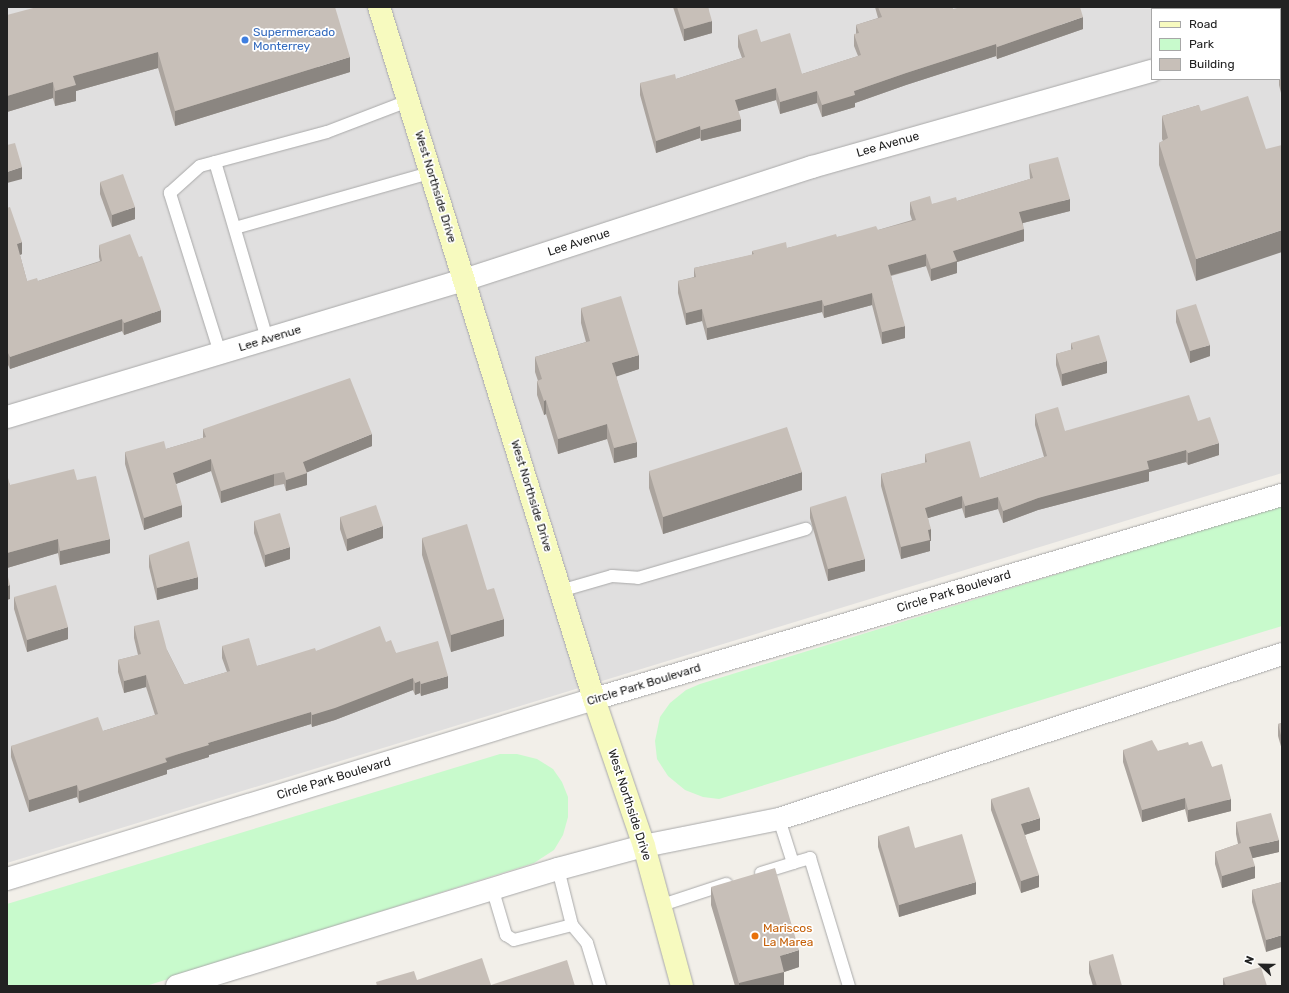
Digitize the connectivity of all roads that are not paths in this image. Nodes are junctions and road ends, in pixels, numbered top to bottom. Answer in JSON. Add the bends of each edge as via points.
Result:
{"nodes":[{"id":1,"x":378,"y":7,"type":"edge"},
{"id":2,"x":1151,"y":71,"type":"edge"},
{"id":3,"x":408,"y":101,"type":"junction"},
{"id":4,"x":216,"y":162,"type":"junction"},
{"id":5,"x":430,"y":173,"type":"junction"},
{"id":6,"x":234,"y":228,"type":"junction"},
{"id":7,"x":464,"y":280,"type":"junction"},
{"id":8,"x":267,"y":339,"type":"junction"},
{"id":9,"x":220,"y":353,"type":"junction"},
{"id":10,"x":7,"y":417,"type":"edge"},
{"id":11,"x":1282,"y":495,"type":"edge"},
{"id":12,"x":806,"y":529,"type":"dead end"},
{"id":13,"x":560,"y":591,"type":"junction"},
{"id":14,"x":1282,"y":654,"type":"edge"},
{"id":15,"x":594,"y":699,"type":"junction"},
{"id":16,"x":779,"y":819,"type":"junction"},
{"id":17,"x":644,"y":846,"type":"junction"},
{"id":18,"x":793,"y":863,"type":"junction"},
{"id":19,"x":558,"y":869,"type":"junction"},
{"id":20,"x":7,"y":879,"type":"edge"},
{"id":21,"x":493,"y":891,"type":"junction"},
{"id":22,"x":659,"y":906,"type":"junction"},
{"id":23,"x":572,"y":925,"type":"junction"},
{"id":24,"x":177,"y":986,"type":"edge"},
{"id":25,"x":600,"y":986,"type":"edge"},
{"id":26,"x":682,"y":986,"type":"edge"},
{"id":27,"x":849,"y":986,"type":"edge"}],
"edges":[{"from":1,"to":3,"type":"main road","name":"West Northside Drive"},
{"from":2,"to":7,"type":"street","name":"Lee Avenue","via":[[812,167]]},
{"from":3,"to":4,"type":"lane","via":[[327,132]]},
{"from":3,"to":5,"type":"main road","name":"West Northside Drive"},
{"from":4,"to":6,"type":"lane"},
{"from":4,"to":9,"type":"lane","via":[[200,166],[170,193]]},
{"from":5,"to":6,"type":"lane"},
{"from":5,"to":7,"type":"main road","name":"West Northside Drive"},
{"from":6,"to":8,"type":"lane"},
{"from":7,"to":8,"type":"street","name":"Lee Avenue"},
{"from":7,"to":13,"type":"main road","name":"West Northside Drive"},
{"from":8,"to":9,"type":"street","name":"Lee Avenue"},
{"from":9,"to":10,"type":"street","name":"Lee Avenue"},
{"from":11,"to":15,"type":"street","name":"Circle Park Boulevard"},
{"from":12,"to":13,"type":"lane","via":[[638,578],[612,576]]},
{"from":13,"to":15,"type":"main road","name":"West Northside Drive"},
{"from":14,"to":16,"type":"street"},
{"from":15,"to":17,"type":"main road","name":"West Northside Drive"},
{"from":15,"to":20,"type":"street","name":"Circle Park Boulevard"},
{"from":16,"to":17,"type":"street"},
{"from":16,"to":18,"type":"lane"},
{"from":17,"to":19,"type":"street"},
{"from":17,"to":22,"type":"main road","name":"West Northside Drive"},
{"from":18,"to":22,"type":"lane"},
{"from":18,"to":27,"type":"lane","via":[[810,858]]},
{"from":19,"to":21,"type":"street"},
{"from":19,"to":23,"type":"lane"},
{"from":21,"to":23,"type":"lane","via":[[506,935],[514,940]]},
{"from":21,"to":24,"type":"street"},
{"from":22,"to":26,"type":"main road","name":"West Northside Drive"},
{"from":23,"to":25,"type":"lane","via":[[587,943]]}]}
